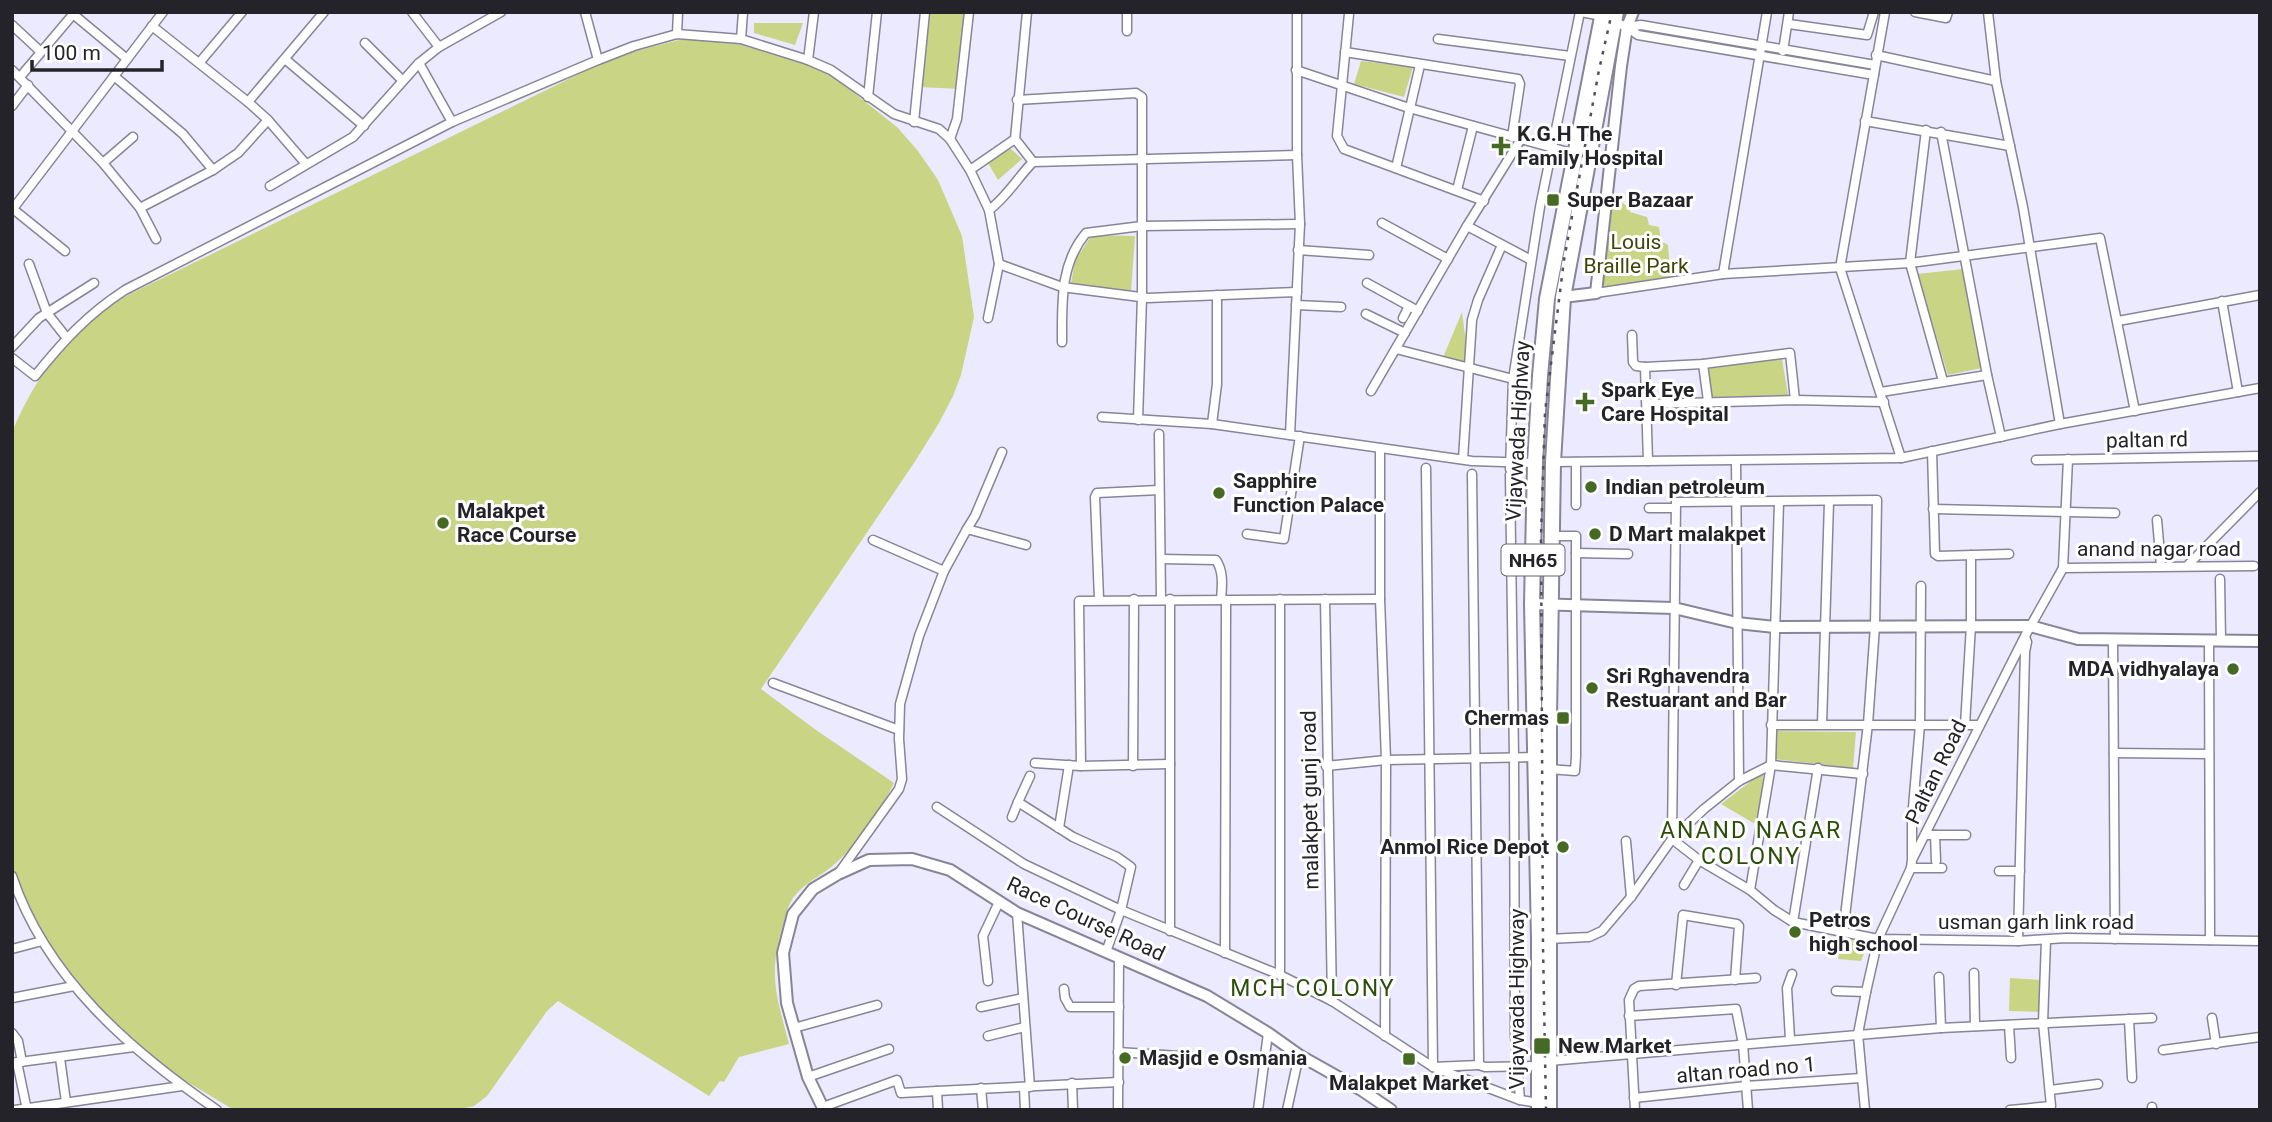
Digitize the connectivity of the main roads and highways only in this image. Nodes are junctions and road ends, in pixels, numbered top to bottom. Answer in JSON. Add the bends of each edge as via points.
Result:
{"nodes":[{"id":1,"x":1612,"y":18,"type":"edge"},
{"id":2,"x":1544,"y":1064,"type":"junction"},
{"id":3,"x":1542,"y":1107,"type":"edge"}],
"edges":[{"from":1,"to":2,"type":"highway","name":"Vijaywada Highway","number":"NH65","via":[[1563,297],[1549,605]]},
{"from":1,"to":2,"type":"highway","name":"Vijaywada Highway","number":"NH65","via":[[1576,154],[1547,299],[1535,463],[1534,757]]},
{"from":2,"to":3,"type":"highway","name":"Vijaywada Highway","number":"NH65"}]}
